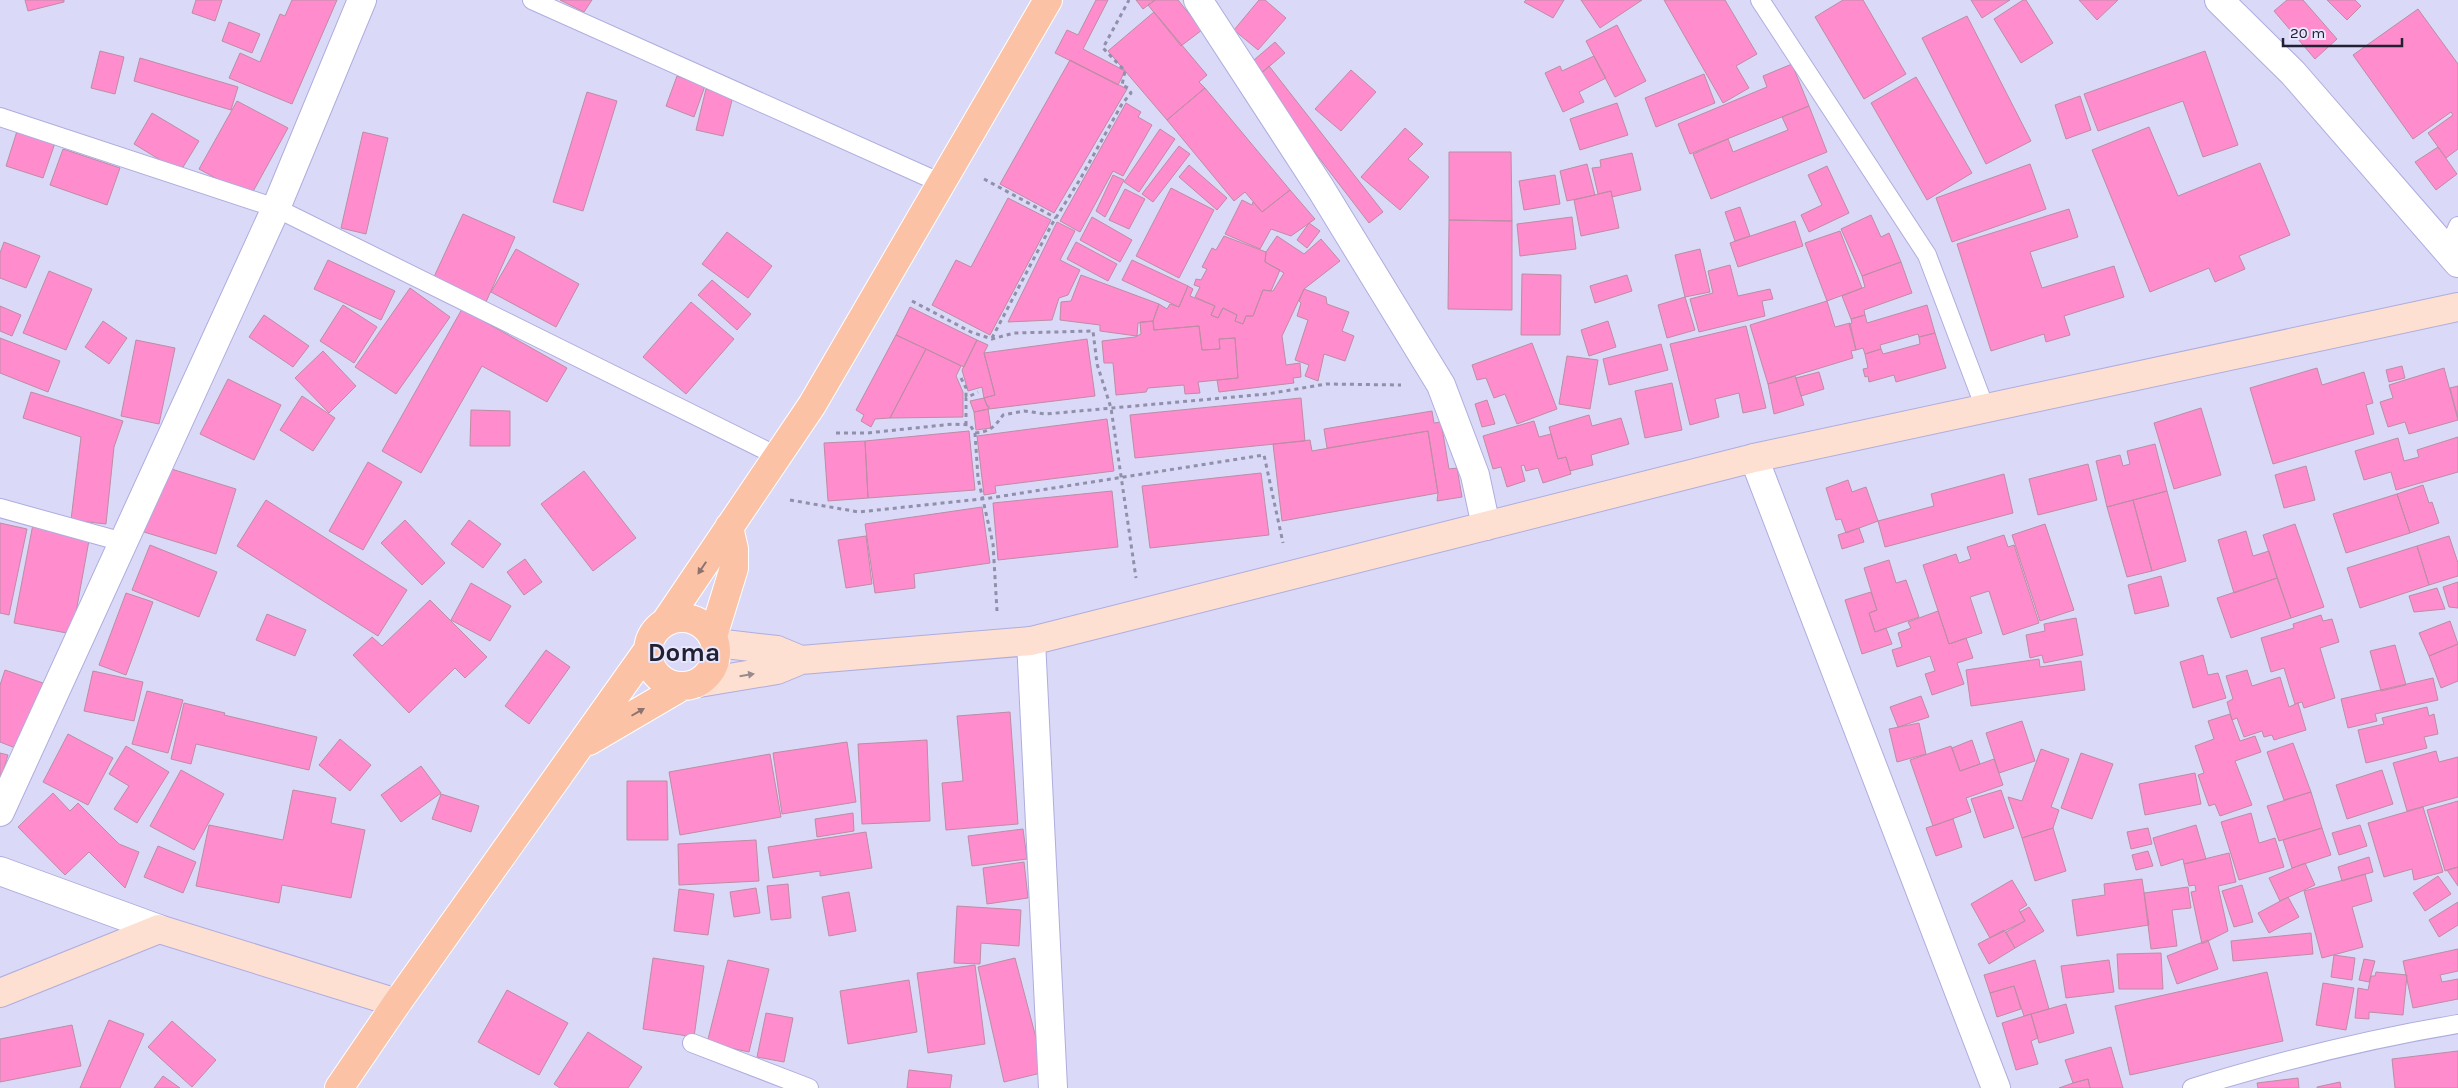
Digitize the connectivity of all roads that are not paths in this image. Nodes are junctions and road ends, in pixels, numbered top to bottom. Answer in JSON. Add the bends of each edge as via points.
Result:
{"nodes":[{"id":1,"x":362,"y":0,"type":"edge"},
{"id":2,"x":532,"y":0,"type":"edge"},
{"id":3,"x":1048,"y":0,"type":"edge"},
{"id":4,"x":1198,"y":0,"type":"edge"},
{"id":5,"x":1760,"y":0,"type":"edge"},
{"id":6,"x":2219,"y":0,"type":"edge"},
{"id":7,"x":0,"y":117,"type":"edge"},
{"id":8,"x":947,"y":173,"type":"junction"},
{"id":9,"x":276,"y":208,"type":"junction"},
{"id":10,"x":2454,"y":247,"type":"edge"},
{"id":11,"x":2458,"y":307,"type":"edge"},
{"id":12,"x":1985,"y":408,"type":"junction"},
{"id":13,"x":777,"y":456,"type":"junction"},
{"id":14,"x":1754,"y":458,"type":"junction"},
{"id":15,"x":0,"y":508,"type":"edge"},
{"id":16,"x":1486,"y":526,"type":"junction"},
{"id":17,"x":729,"y":527,"type":"junction"},
{"id":18,"x":123,"y":542,"type":"junction"},
{"id":19,"x":666,"y":621,"type":"junction"},
{"id":20,"x":714,"y":639,"type":"junction"},
{"id":21,"x":1031,"y":641,"type":"junction"},
{"id":22,"x":647,"y":651,"type":"junction"},
{"id":23,"x":802,"y":660,"type":"junction"},
{"id":24,"x":690,"y":685,"type":"junction"},
{"id":25,"x":581,"y":746,"type":"junction"},
{"id":26,"x":0,"y":812,"type":"edge"},
{"id":27,"x":0,"y":871,"type":"edge"},
{"id":28,"x":159,"y":929,"type":"junction"},
{"id":29,"x":0,"y":993,"type":"edge"},
{"id":30,"x":397,"y":1003,"type":"junction"},
{"id":31,"x":2458,"y":1024,"type":"edge"},
{"id":32,"x":692,"y":1043,"type":"dead end"},
{"id":33,"x":339,"y":1088,"type":"edge"},
{"id":34,"x":809,"y":1088,"type":"edge"},
{"id":35,"x":1053,"y":1088,"type":"edge"},
{"id":36,"x":1996,"y":1088,"type":"edge"},
{"id":37,"x":2192,"y":1088,"type":"edge"}],
"edges":[{"from":1,"to":9,"type":"street"},
{"from":2,"to":8,"type":"lane"},
{"from":3,"to":8,"type":"main road"},
{"from":4,"to":16,"type":"street","via":[[1321,189],[1441,385],[1475,474]]},
{"from":5,"to":12,"type":"lane","via":[[1927,255]]},
{"from":6,"to":10,"type":"street","via":[[2293,73]]},
{"from":7,"to":9,"type":"lane"},
{"from":8,"to":13,"type":"main road","via":[[812,405]]},
{"from":9,"to":13,"type":"lane"},
{"from":9,"to":18,"type":"street"},
{"from":11,"to":12,"type":"main road"},
{"from":12,"to":14,"type":"main road"},
{"from":13,"to":17,"type":"main road"},
{"from":14,"to":16,"type":"main road"},
{"from":14,"to":36,"type":"street"},
{"from":15,"to":18,"type":"lane"},
{"from":16,"to":21,"type":"main road"},
{"from":17,"to":19,"type":"main road","one_way":true},
{"from":17,"to":20,"type":"main road","via":[[734,568]]},
{"from":18,"to":26,"type":"street"},
{"from":19,"to":20,"type":"main road","via":[[683,618],[700,623]]},
{"from":19,"to":22,"type":"main road","via":[[652,634]]},
{"from":20,"to":23,"type":"main road","via":[[778,650]]},
{"from":20,"to":24,"type":"main road","via":[[716,659],[710,673]]},
{"from":21,"to":23,"type":"main road"},
{"from":21,"to":35,"type":"street"},
{"from":22,"to":24,"type":"main road","via":[[651,669],[663,682]]},
{"from":22,"to":25,"type":"main road"},
{"from":24,"to":23,"type":"main road","one_way":true,"via":[[777,670]]},
{"from":25,"to":24,"type":"main road","one_way":true},
{"from":25,"to":30,"type":"main road"},
{"from":27,"to":28,"type":"street"},
{"from":28,"to":29,"type":"main road"},
{"from":28,"to":30,"type":"main road"},
{"from":30,"to":33,"type":"main road"},
{"from":31,"to":37,"type":"lane","via":[[2392,1035],[2272,1063]]},
{"from":32,"to":34,"type":"lane"}]}
